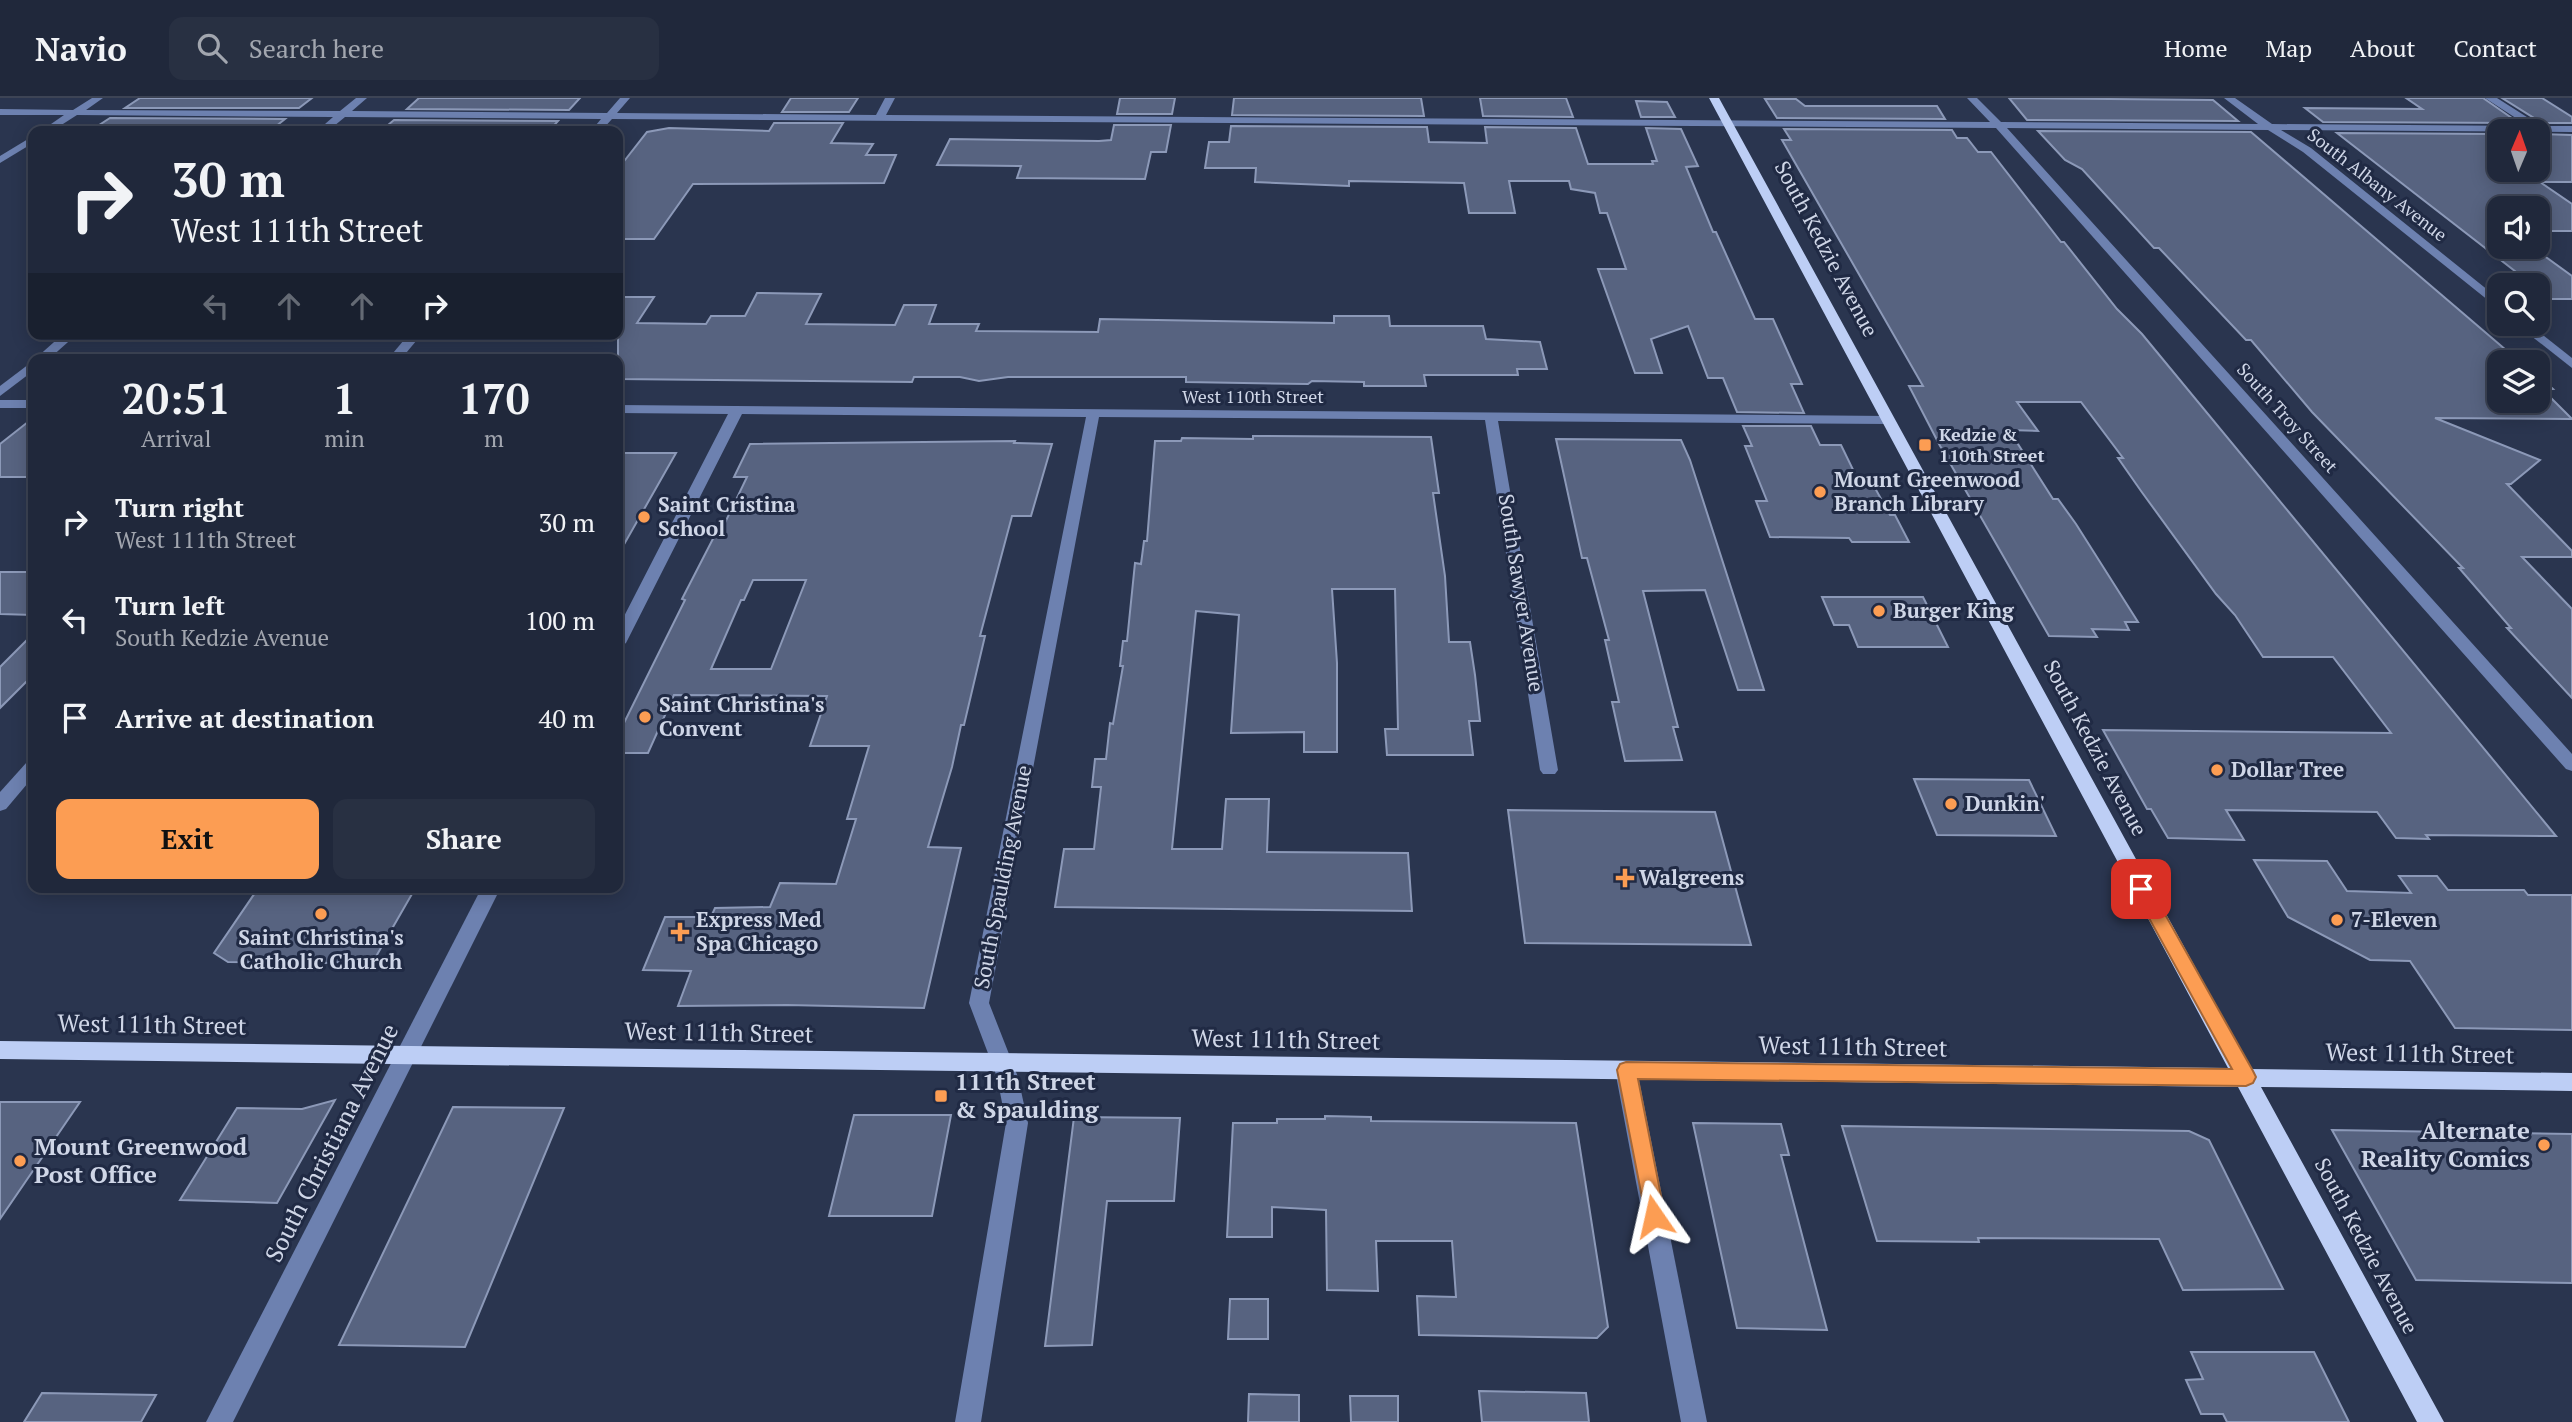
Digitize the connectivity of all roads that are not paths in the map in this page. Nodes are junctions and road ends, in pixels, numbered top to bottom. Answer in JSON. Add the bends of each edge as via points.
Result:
{"nodes":[{"id":1,"x":98,"y":98,"type":"edge"},
{"id":2,"x":362,"y":98,"type":"edge"},
{"id":3,"x":625,"y":98,"type":"edge"},
{"id":4,"x":891,"y":98,"type":"edge"},
{"id":5,"x":1714,"y":98,"type":"edge"},
{"id":6,"x":1972,"y":98,"type":"edge"},
{"id":7,"x":2229,"y":98,"type":"edge"},
{"id":8,"x":2490,"y":98,"type":"edge"},
{"id":9,"x":0,"y":112,"type":"edge"},
{"id":10,"x":75,"y":113,"type":"junction"},
{"id":11,"x":342,"y":114,"type":"junction"},
{"id":12,"x":610,"y":116,"type":"junction"},
{"id":13,"x":880,"y":117,"type":"junction"},
{"id":14,"x":2523,"y":119,"type":"edge"},
{"id":15,"x":1728,"y":122,"type":"junction"},
{"id":16,"x":1997,"y":124,"type":"junction"},
{"id":17,"x":54,"y":126,"type":"edge"},
{"id":18,"x":327,"y":126,"type":"edge"},
{"id":19,"x":601,"y":126,"type":"edge"},
{"id":20,"x":2270,"y":127,"type":"junction"},
{"id":21,"x":2487,"y":129,"type":"edge"},
{"id":22,"x":2550,"y":129,"type":"edge"},
{"id":23,"x":2572,"y":129,"type":"edge"},
{"id":24,"x":28,"y":142,"type":"edge"},
{"id":25,"x":0,"y":160,"type":"edge"},
{"id":26,"x":2487,"y":295,"type":"edge"},
{"id":27,"x":2537,"y":336,"type":"edge"},
{"id":28,"x":64,"y":340,"type":"edge"},
{"id":29,"x":411,"y":340,"type":"edge"},
{"id":30,"x":47,"y":354,"type":"edge"},
{"id":31,"x":398,"y":354,"type":"edge"},
{"id":32,"x":2572,"y":364,"type":"edge"},
{"id":33,"x":28,"y":369,"type":"edge"},
{"id":34,"x":0,"y":392,"type":"edge"},
{"id":35,"x":0,"y":404,"type":"edge"},
{"id":36,"x":28,"y":404,"type":"edge"},
{"id":37,"x":623,"y":409,"type":"edge"},
{"id":38,"x":737,"y":410,"type":"junction"},
{"id":39,"x":1093,"y":413,"type":"junction"},
{"id":40,"x":1492,"y":416,"type":"junction"},
{"id":41,"x":1888,"y":420,"type":"junction"},
{"id":42,"x":623,"y":633,"type":"edge"},
{"id":43,"x":2572,"y":765,"type":"edge"},
{"id":44,"x":1549,"y":770,"type":"dead end"},
{"id":45,"x":28,"y":772,"type":"edge"},
{"id":46,"x":0,"y":804,"type":"edge"},
{"id":47,"x":489,"y":893,"type":"edge"},
{"id":48,"x":0,"y":1050,"type":"edge"},
{"id":49,"x":407,"y":1055,"type":"junction"},
{"id":50,"x":1003,"y":1062,"type":"junction"},
{"id":51,"x":1626,"y":1070,"type":"junction"},
{"id":52,"x":2246,"y":1077,"type":"junction"},
{"id":53,"x":2572,"y":1082,"type":"edge"},
{"id":54,"x":219,"y":1422,"type":"edge"},
{"id":55,"x":968,"y":1422,"type":"edge"},
{"id":56,"x":1693,"y":1422,"type":"edge"},
{"id":57,"x":2431,"y":1422,"type":"edge"}],
"edges":[{"from":1,"to":10,"type":"street"},
{"from":2,"to":11,"type":"street"},
{"from":3,"to":12,"type":"street"},
{"from":4,"to":13,"type":"street"},
{"from":5,"to":15,"type":"main road","name":"South Kedzie Avenue"},
{"from":6,"to":16,"type":"street","name":"South Troy Street"},
{"from":7,"to":20,"type":"street","name":"South Albany Avenue"},
{"from":8,"to":14,"type":"street"},
{"from":9,"to":10,"type":"street"},
{"from":10,"to":11,"type":"street"},
{"from":10,"to":17,"type":"street"},
{"from":11,"to":12,"type":"street"},
{"from":11,"to":18,"type":"street"},
{"from":12,"to":13,"type":"street"},
{"from":12,"to":19,"type":"street"},
{"from":13,"to":15,"type":"street"},
{"from":15,"to":16,"type":"street"},
{"from":15,"to":41,"type":"main road","name":"South Kedzie Avenue"},
{"from":16,"to":20,"type":"street"},
{"from":16,"to":43,"type":"street","name":"South Troy Street"},
{"from":20,"to":21,"type":"street"},
{"from":20,"to":26,"type":"street","name":"South Albany Avenue","via":[[2307,150]]},
{"from":22,"to":23,"type":"street"},
{"from":24,"to":25,"type":"street"},
{"from":27,"to":32,"type":"street"},
{"from":28,"to":30,"type":"street"},
{"from":29,"to":31,"type":"street"},
{"from":33,"to":34,"type":"street"},
{"from":35,"to":36,"type":"street"},
{"from":37,"to":38,"type":"street","name":"West 110th Street"},
{"from":38,"to":39,"type":"street","name":"West 110th Street"},
{"from":38,"to":42,"type":"street"},
{"from":39,"to":40,"type":"street","name":"West 110th Street"},
{"from":39,"to":50,"type":"street","name":"South Spaulding Avenue","via":[[979,1003]]},
{"from":40,"to":41,"type":"street","name":"West 110th Street"},
{"from":40,"to":44,"type":"street","name":"South Sawyer Avenue"},
{"from":41,"to":52,"type":"main road","name":"South Kedzie Avenue"},
{"from":45,"to":46,"type":"street"},
{"from":47,"to":49,"type":"street","name":"South Christiana Avenue"},
{"from":48,"to":49,"type":"main road","name":"West 111th Street"},
{"from":49,"to":50,"type":"main road","name":"West 111th Street"},
{"from":49,"to":54,"type":"street","name":"South Christiana Avenue"},
{"from":50,"to":51,"type":"main road","name":"West 111th Street"},
{"from":50,"to":55,"type":"street","name":"South Spaulding Avenue","via":[[1017,1123]]},
{"from":51,"to":52,"type":"main road","name":"West 111th Street"},
{"from":51,"to":56,"type":"street"},
{"from":52,"to":53,"type":"main road","name":"West 111th Street"},
{"from":52,"to":57,"type":"main road","name":"South Kedzie Avenue"}]}
